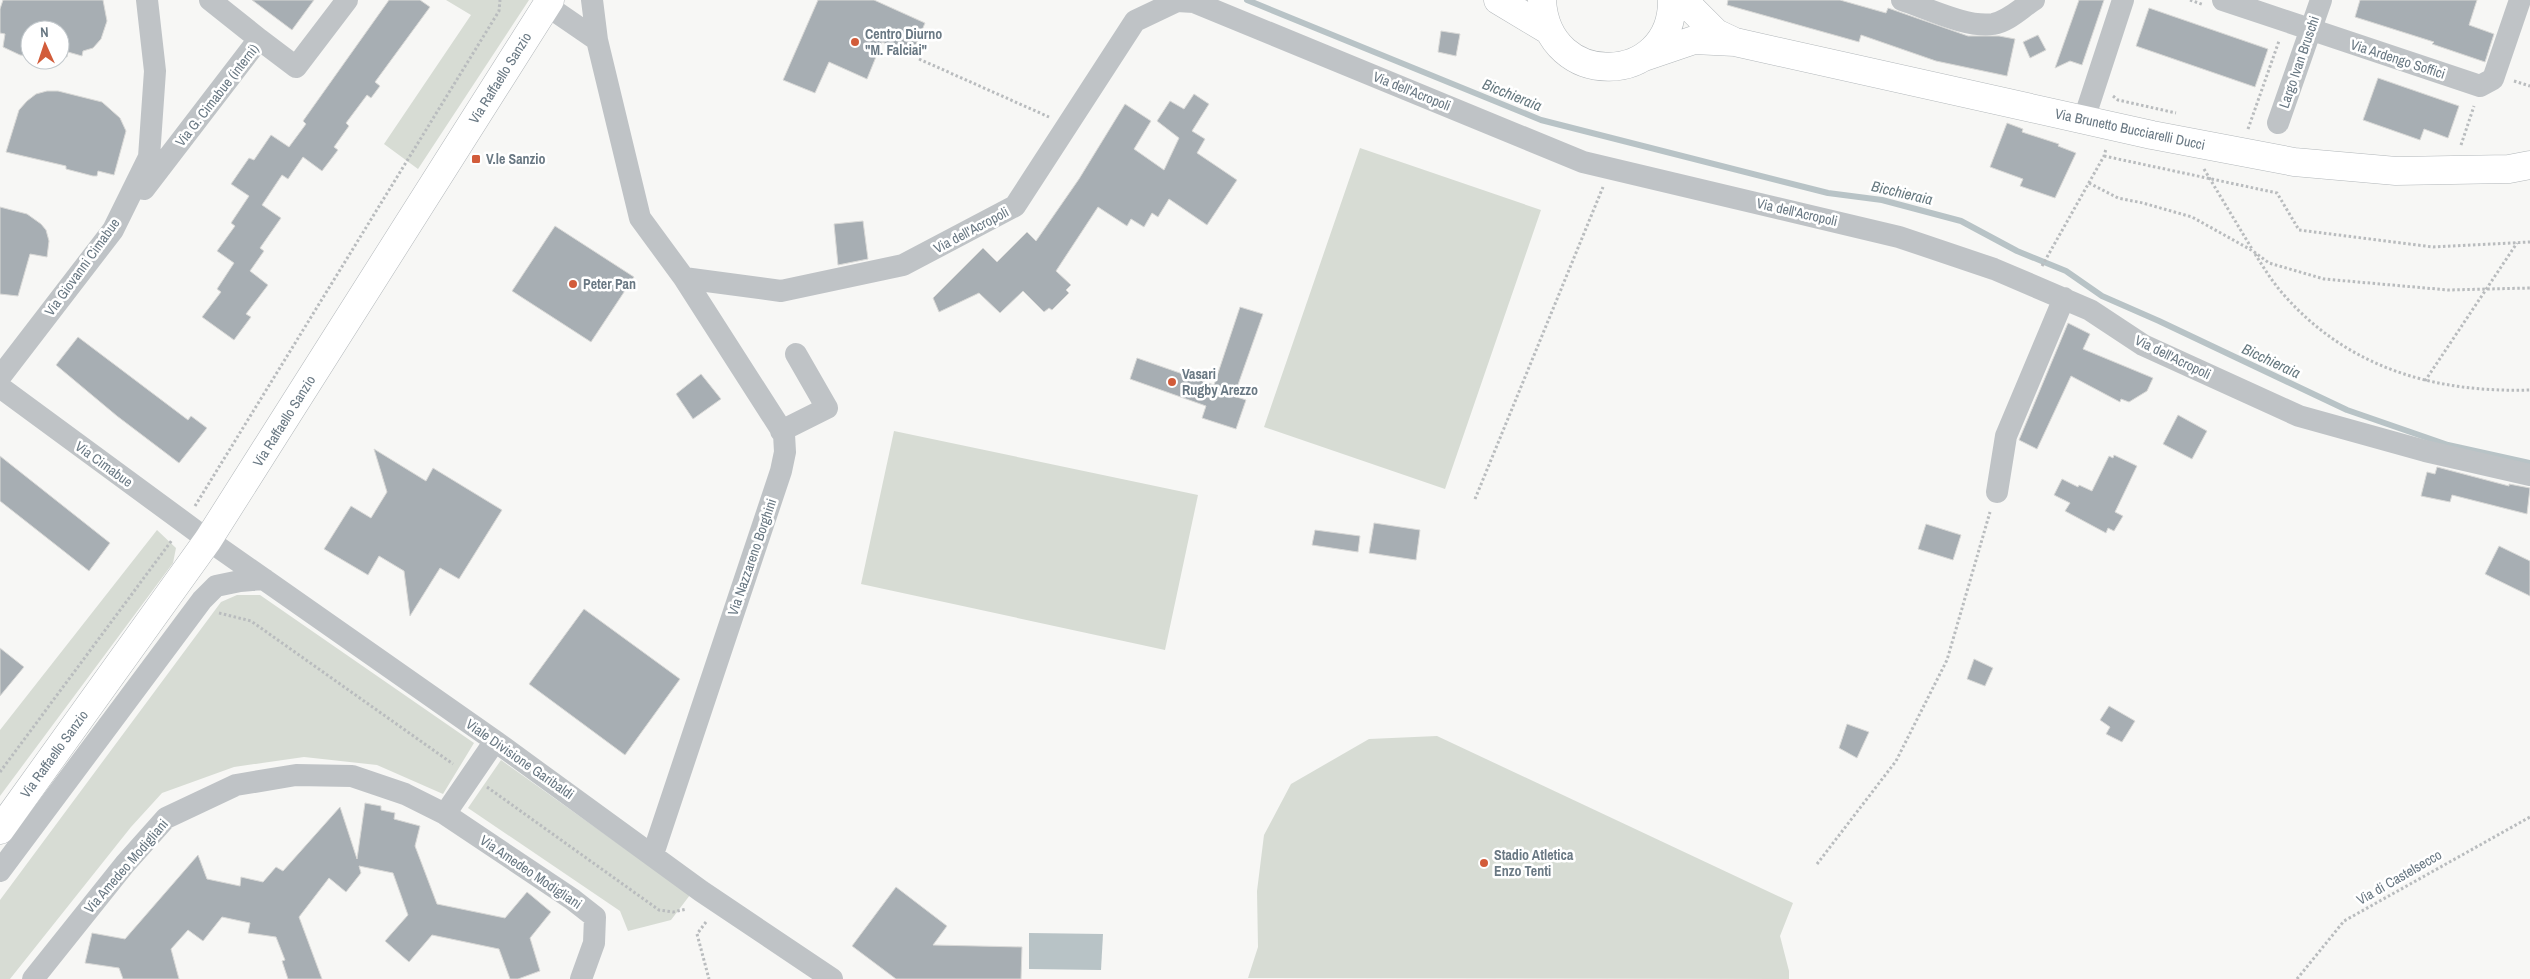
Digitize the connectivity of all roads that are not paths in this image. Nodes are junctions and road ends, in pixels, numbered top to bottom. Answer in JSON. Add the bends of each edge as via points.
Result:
{"nodes":[{"id":1,"x":147,"y":0,"type":"edge"},
{"id":2,"x":210,"y":0,"type":"edge"},
{"id":3,"x":347,"y":0,"type":"edge"},
{"id":4,"x":592,"y":0,"type":"edge"},
{"id":5,"x":1498,"y":0,"type":"edge"},
{"id":6,"x":1542,"y":0,"type":"edge"},
{"id":7,"x":1672,"y":0,"type":"edge"},
{"id":8,"x":1683,"y":0,"type":"edge"},
{"id":9,"x":1902,"y":0,"type":"edge"},
{"id":10,"x":2123,"y":0,"type":"edge"},
{"id":11,"x":2320,"y":0,"type":"edge"},
{"id":12,"x":2520,"y":0,"type":"edge"},
{"id":13,"x":2030,"y":1,"type":"edge"},
{"id":14,"x":548,"y":3,"type":"edge"},
{"id":15,"x":2216,"y":3,"type":"edge"},
{"id":16,"x":1548,"y":30,"type":"junction"},
{"id":17,"x":2310,"y":30,"type":"junction"},
{"id":18,"x":259,"y":39,"type":"junction"},
{"id":19,"x":597,"y":40,"type":"junction"},
{"id":20,"x":1735,"y":42,"type":"junction"},
{"id":21,"x":1644,"y":57,"type":"junction"},
{"id":22,"x":2084,"y":119,"type":"junction"},
{"id":23,"x":2278,"y":123,"type":"dead end"},
{"id":24,"x":2530,"y":165,"type":"edge"},
{"id":25,"x":112,"y":230,"type":"junction"},
{"id":26,"x":684,"y":278,"type":"junction"},
{"id":27,"x":2064,"y":298,"type":"junction"},
{"id":28,"x":796,"y":354,"type":"dead end"},
{"id":29,"x":0,"y":377,"type":"edge"},
{"id":30,"x":0,"y":387,"type":"edge"},
{"id":31,"x":782,"y":432,"type":"junction"},
{"id":32,"x":2530,"y":475,"type":"edge"},
{"id":33,"x":1997,"y":492,"type":"road end"},
{"id":34,"x":208,"y":540,"type":"junction"},
{"id":35,"x":264,"y":579,"type":"junction"},
{"id":36,"x":495,"y":741,"type":"junction"},
{"id":37,"x":445,"y":814,"type":"junction"},
{"id":38,"x":0,"y":830,"type":"edge"},
{"id":39,"x":653,"y":854,"type":"junction"},
{"id":40,"x":0,"y":871,"type":"edge"},
{"id":41,"x":33,"y":979,"type":"edge"},
{"id":42,"x":582,"y":979,"type":"edge"},
{"id":43,"x":832,"y":979,"type":"edge"}],
"edges":[{"from":1,"to":25,"type":"street","name":"Via Giovanni Cimabue","via":[[155,71],[149,157]]},
{"from":2,"to":18,"type":"street"},
{"from":3,"to":18,"type":"street","name":"Via G. Cimabue (interni)","via":[[296,67]]},
{"from":4,"to":19,"type":"street"},
{"from":5,"to":16,"type":"main road"},
{"from":6,"to":16,"type":"main road"},
{"from":7,"to":21,"type":"main road","via":[[1670,23],[1660,42]]},
{"from":8,"to":20,"type":"main road","name":"Via Brunetto Bucciarelli Ducci","via":[[1716,33]]},
{"from":9,"to":13,"type":"street","via":[[1976,24],[1994,24],[2012,16]]},
{"from":10,"to":22,"type":"street"},
{"from":11,"to":17,"type":"street","name":"Largo Ivan Bruschi"},
{"from":12,"to":17,"type":"street","name":"Via Ardengo Soffici","via":[[2493,79],[2480,86]]},
{"from":14,"to":19,"type":"street"},
{"from":14,"to":34,"type":"main road","name":"Via Raffaello Sanzio"},
{"from":15,"to":17,"type":"street","name":"Via Ardengo Soffici"},
{"from":16,"to":21,"type":"main road","name":"Via Brunetto Bucciarelli Ducci","via":[[1558,46],[1572,58],[1590,66],[1627,65]]},
{"from":17,"to":23,"type":"street","name":"Largo Ivan Bruschi"},
{"from":18,"to":25,"type":"street","name":"Via G. Cimabue (interni)"},
{"from":19,"to":26,"type":"street","via":[[640,218]]},
{"from":20,"to":21,"type":"main road","name":"Via Brunetto Bucciarelli Ducci","via":[[1694,40]]},
{"from":20,"to":22,"type":"main road","name":"Via Brunetto Bucciarelli Ducci"},
{"from":22,"to":24,"type":"main road","name":"Via Brunetto Bucciarelli Ducci","via":[[2303,163],[2396,171],[2509,169]]},
{"from":25,"to":29,"type":"street","name":"Via Giovanni Cimabue"},
{"from":26,"to":27,"type":"street","name":"Via dell'Acropoli","via":[[781,291],[903,265],[1015,206],[1135,21],[1177,1],[1194,2],[1583,162],[1899,237]]},
{"from":26,"to":31,"type":"street"},
{"from":27,"to":32,"type":"street","name":"Via dell'Acropoli","via":[[2090,310],[2143,345],[2299,416],[2425,451]]},
{"from":27,"to":33,"type":"street","via":[[2006,436]]},
{"from":28,"to":31,"type":"street","via":[[827,408]]},
{"from":30,"to":34,"type":"street","name":"Via Cimabue"},
{"from":31,"to":39,"type":"street","name":"Via Nazzareno Borghini","via":[[785,452],[782,471]]},
{"from":34,"to":35,"type":"street","name":"Viale Divisione Garibaldi"},
{"from":34,"to":38,"type":"main road","name":"Via Raffaello Sanzio"},
{"from":35,"to":36,"type":"street","name":"Viale Divisione Garibaldi"},
{"from":35,"to":40,"type":"street","via":[[216,586],[199,604]]},
{"from":36,"to":37,"type":"street"},
{"from":36,"to":39,"type":"street","name":"Viale Divisione Garibaldi"},
{"from":37,"to":41,"type":"street","name":"Via Amedeo Modigliani","via":[[405,794],[352,776],[296,775],[236,785],[166,818]]},
{"from":37,"to":42,"type":"street","name":"Via Amedeo Modigliani","via":[[595,917],[594,944]]},
{"from":39,"to":43,"type":"street","name":"Viale Divisione Garibaldi","via":[[701,891]]}]}
